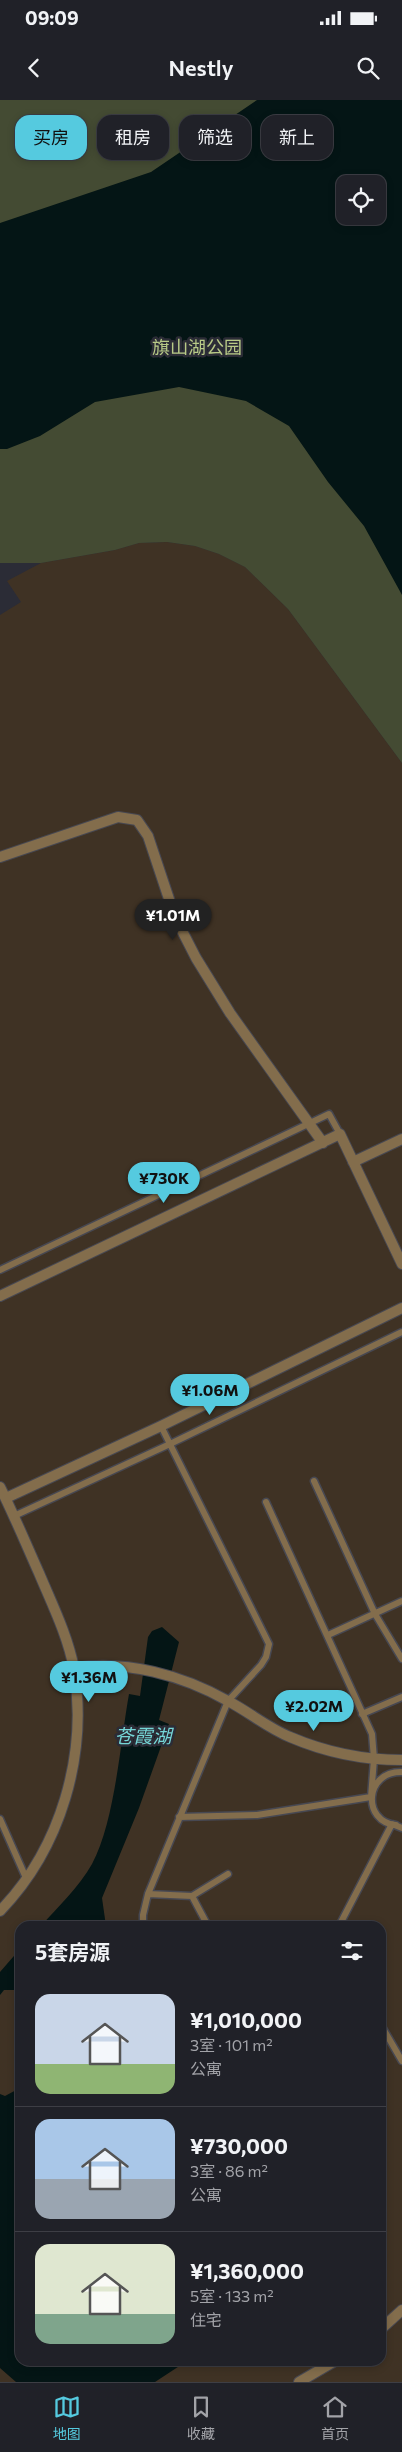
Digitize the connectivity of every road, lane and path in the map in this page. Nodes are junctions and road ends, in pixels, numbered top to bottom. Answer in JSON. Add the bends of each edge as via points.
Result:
{"nodes":[{"id":1,"x":0,"y":857,"type":"edge"},
{"id":2,"x":309,"y":1123,"type":"junction"},
{"id":3,"x":340,"y":1134,"type":"junction"},
{"id":4,"x":402,"y":1139,"type":"edge"},
{"id":5,"x":323,"y":1143,"type":"junction"},
{"id":6,"x":353,"y":1162,"type":"junction"},
{"id":7,"x":402,"y":1264,"type":"edge"},
{"id":8,"x":0,"y":1270,"type":"edge"},
{"id":9,"x":0,"y":1296,"type":"edge"},
{"id":10,"x":402,"y":1308,"type":"edge"},
{"id":11,"x":402,"y":1332,"type":"edge"},
{"id":12,"x":161,"y":1426,"type":"junction"},
{"id":13,"x":170,"y":1444,"type":"junction"},
{"id":14,"x":314,"y":1481,"type":"dead end"},
{"id":15,"x":0,"y":1487,"type":"edge"},
{"id":16,"x":6,"y":1498,"type":"junction"},
{"id":17,"x":266,"y":1502,"type":"dead end"},
{"id":18,"x":14,"y":1516,"type":"junction"},
{"id":19,"x":402,"y":1601,"type":"edge"},
{"id":20,"x":375,"y":1614,"type":"junction"},
{"id":21,"x":328,"y":1635,"type":"junction"},
{"id":22,"x":402,"y":1659,"type":"edge"},
{"id":23,"x":74,"y":1668,"type":"junction"},
{"id":24,"x":402,"y":1697,"type":"edge"},
{"id":25,"x":228,"y":1701,"type":"junction"},
{"id":26,"x":362,"y":1714,"type":"junction"},
{"id":27,"x":374,"y":1759,"type":"junction"},
{"id":28,"x":402,"y":1760,"type":"edge"},
{"id":29,"x":402,"y":1772,"type":"edge"},
{"id":30,"x":371,"y":1797,"type":"junction"},
{"id":31,"x":179,"y":1817,"type":"junction"},
{"id":32,"x":0,"y":1819,"type":"edge"},
{"id":33,"x":392,"y":1824,"type":"junction"},
{"id":34,"x":402,"y":1825,"type":"edge"},
{"id":35,"x":402,"y":1828,"type":"edge"},
{"id":36,"x":228,"y":1874,"type":"dead end"},
{"id":37,"x":26,"y":1878,"type":"junction"},
{"id":38,"x":148,"y":1894,"type":"junction"},
{"id":39,"x":192,"y":1896,"type":"junction"},
{"id":40,"x":0,"y":1911,"type":"edge"},
{"id":41,"x":143,"y":1921,"type":"edge"},
{"id":42,"x":205,"y":1921,"type":"edge"},
{"id":43,"x":342,"y":1921,"type":"edge"},
{"id":44,"x":386,"y":2034,"type":"edge"},
{"id":45,"x":402,"y":2061,"type":"edge"},
{"id":46,"x":402,"y":2310,"type":"edge"},
{"id":47,"x":386,"y":2324,"type":"edge"},
{"id":48,"x":326,"y":2366,"type":"edge"},
{"id":49,"x":299,"y":2382,"type":"edge"}],
"edges":[{"from":1,"to":2,"type":"street","via":[[118,817],[137,820],[148,836],[175,917],[196,958],[230,1013]]},
{"from":2,"to":3,"type":"lane","via":[[329,1114]]},
{"from":2,"to":5,"type":"street"},
{"from":2,"to":8,"type":"lane"},
{"from":3,"to":5,"type":"street"},
{"from":3,"to":6,"type":"street"},
{"from":4,"to":6,"type":"street"},
{"from":5,"to":9,"type":"street"},
{"from":6,"to":7,"type":"street"},
{"from":10,"to":12,"type":"street"},
{"from":11,"to":13,"type":"lane"},
{"from":12,"to":13,"type":"lane"},
{"from":12,"to":16,"type":"street"},
{"from":13,"to":18,"type":"lane"},
{"from":13,"to":25,"type":"lane","via":[[268,1644],[261,1665]]},
{"from":14,"to":20,"type":"lane"},
{"from":15,"to":16,"type":"street"},
{"from":16,"to":18,"type":"street"},
{"from":17,"to":21,"type":"lane"},
{"from":18,"to":23,"type":"street","via":[[54,1607]]},
{"from":19,"to":20,"type":"lane"},
{"from":20,"to":21,"type":"lane"},
{"from":20,"to":22,"type":"lane"},
{"from":21,"to":26,"type":"lane"},
{"from":23,"to":25,"type":"street","via":[[112,1667],[157,1673],[185,1680]]},
{"from":23,"to":37,"type":"street","via":[[76,1744],[69,1786],[58,1821]]},
{"from":24,"to":26,"type":"lane"},
{"from":25,"to":27,"type":"street","via":[[290,1737],[323,1749]]},
{"from":25,"to":31,"type":"lane"},
{"from":26,"to":27,"type":"lane","via":[[372,1734]]},
{"from":27,"to":28,"type":"street"},
{"from":27,"to":30,"type":"lane"},
{"from":29,"to":30,"type":"lane","via":[[378,1780]]},
{"from":30,"to":31,"type":"lane","via":[[257,1815]]},
{"from":30,"to":33,"type":"lane","via":[[377,1815]]},
{"from":31,"to":38,"type":"lane"},
{"from":32,"to":37,"type":"lane"},
{"from":33,"to":34,"type":"lane"},
{"from":33,"to":35,"type":"lane"},
{"from":33,"to":43,"type":"lane"},
{"from":36,"to":39,"type":"lane"},
{"from":37,"to":40,"type":"street"},
{"from":38,"to":39,"type":"lane"},
{"from":38,"to":41,"type":"lane"},
{"from":39,"to":42,"type":"lane"},
{"from":44,"to":45,"type":"lane"},
{"from":46,"to":47,"type":"street"},
{"from":48,"to":49,"type":"street"}]}
